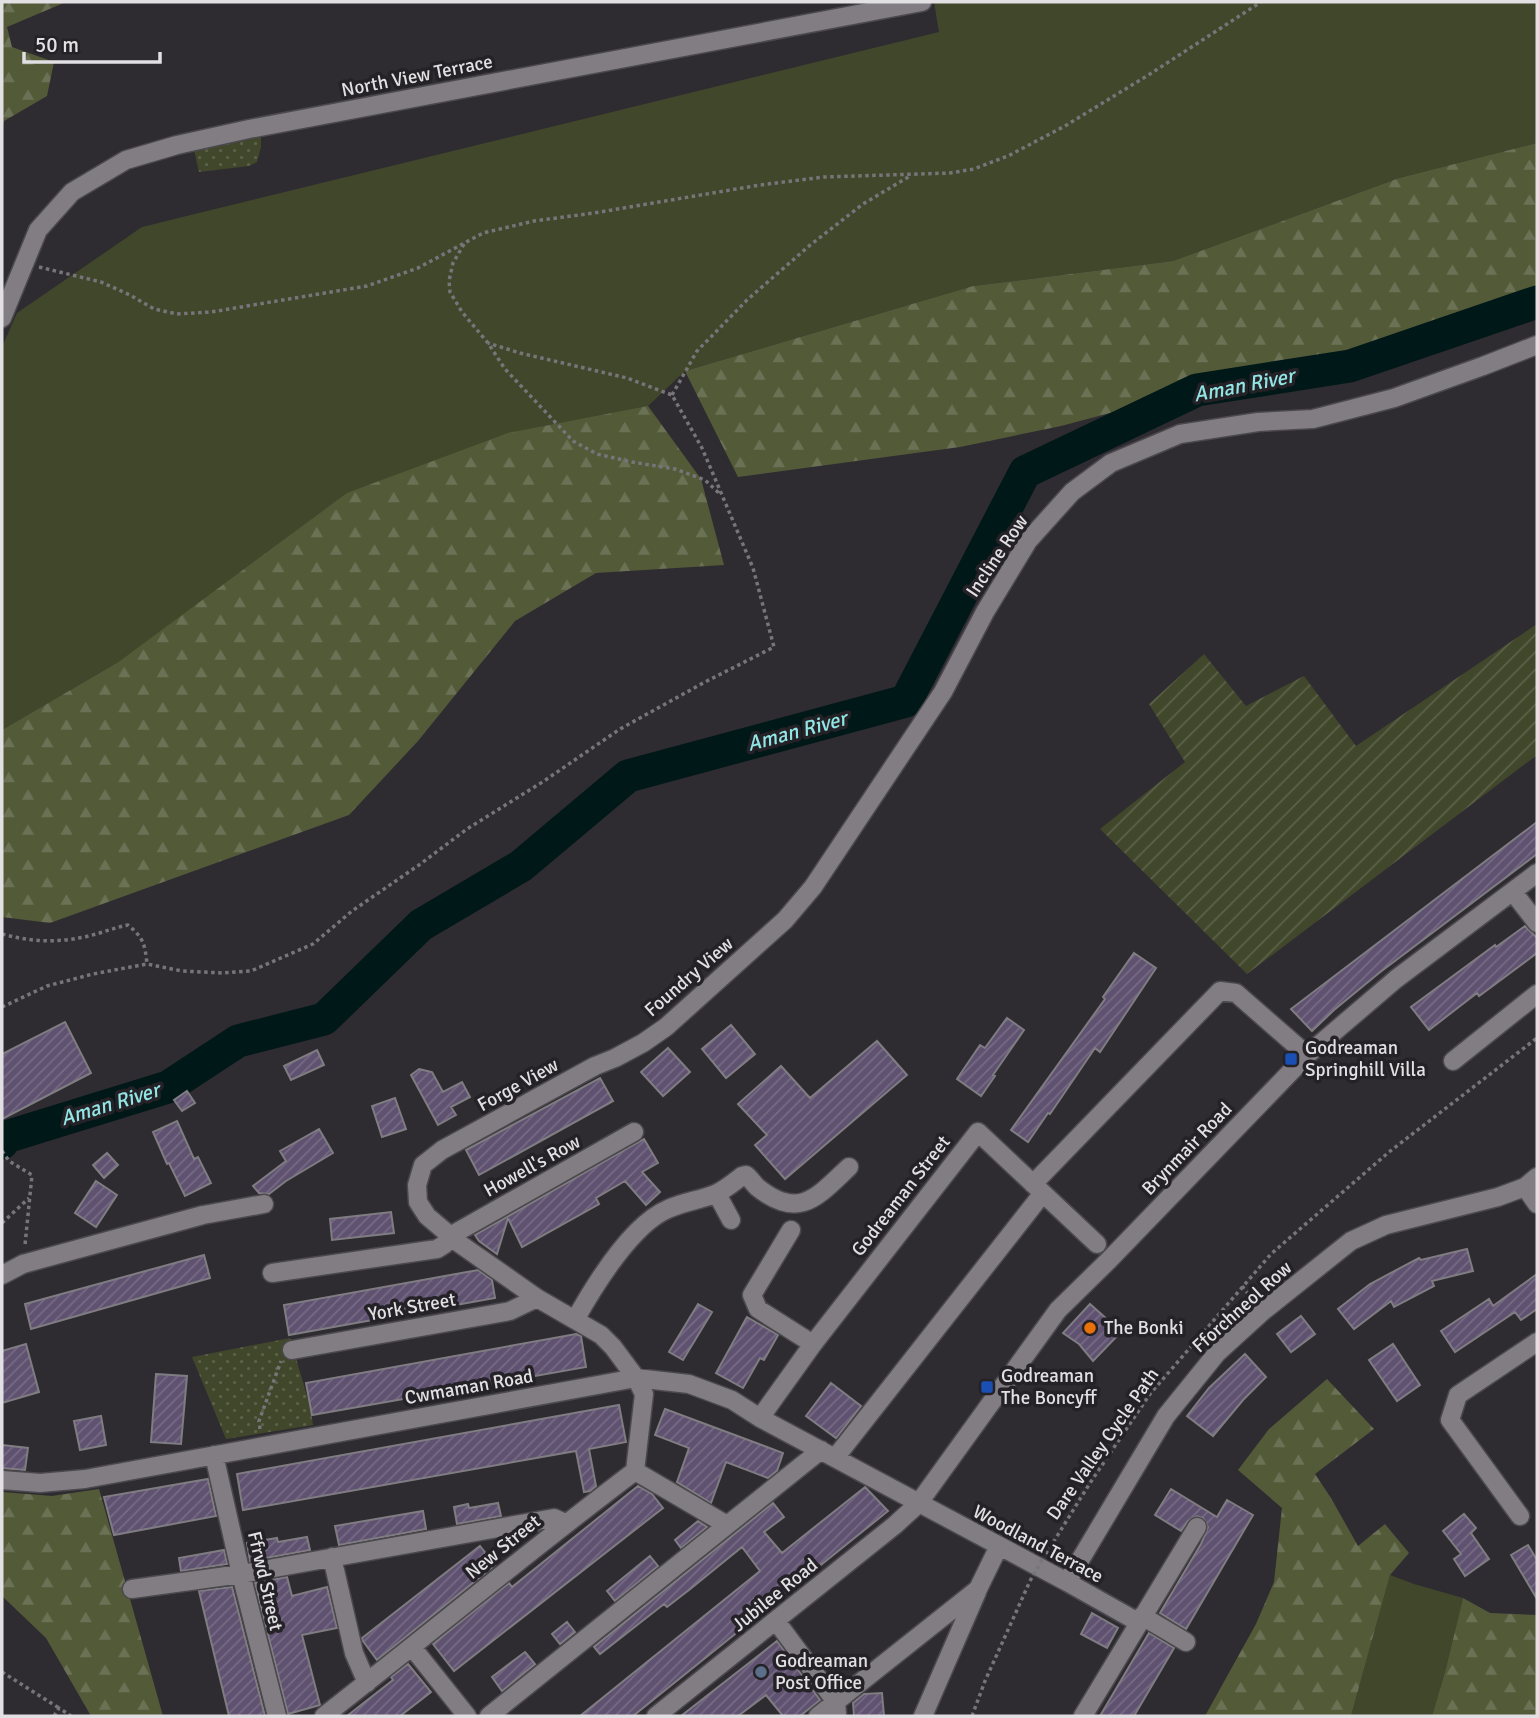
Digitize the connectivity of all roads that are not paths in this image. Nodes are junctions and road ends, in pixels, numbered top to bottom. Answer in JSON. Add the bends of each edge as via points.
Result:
{"nodes":[{"id":1,"x":922,"y":2,"type":"edge"},
{"id":2,"x":2,"y":318,"type":"edge"},
{"id":3,"x":1537,"y":345,"type":"edge"},
{"id":4,"x":1537,"y":873,"type":"edge"},
{"id":5,"x":1513,"y":891,"type":"junction"},
{"id":6,"x":785,"y":920,"type":"joint"},
{"id":7,"x":1537,"y":923,"type":"edge"},
{"id":8,"x":1537,"y":994,"type":"edge"},
{"id":9,"x":1307,"y":1055,"type":"junction"},
{"id":10,"x":615,"y":1058,"type":"joint"},
{"id":11,"x":1453,"y":1060,"type":"dead end"},
{"id":12,"x":634,"y":1132,"type":"dead end"},
{"id":13,"x":849,"y":1167,"type":"dead end"},
{"id":14,"x":1531,"y":1182,"type":"edge"},
{"id":15,"x":1038,"y":1189,"type":"junction"},
{"id":16,"x":717,"y":1194,"type":"junction"},
{"id":17,"x":264,"y":1204,"type":"dead end"},
{"id":18,"x":1537,"y":1204,"type":"edge"},
{"id":19,"x":731,"y":1220,"type":"dead end"},
{"id":20,"x":791,"y":1230,"type":"dead end"},
{"id":21,"x":450,"y":1236,"type":"junction"},
{"id":22,"x":1097,"y":1244,"type":"dead end"},
{"id":23,"x":272,"y":1273,"type":"dead end"},
{"id":24,"x":2,"y":1275,"type":"edge"},
{"id":25,"x":537,"y":1298,"type":"junction"},
{"id":26,"x":575,"y":1320,"type":"junction"},
{"id":27,"x":1537,"y":1342,"type":"edge"},
{"id":28,"x":813,"y":1344,"type":"junction"},
{"id":29,"x":292,"y":1350,"type":"road end"},
{"id":30,"x":636,"y":1378,"type":"junction"},
{"id":31,"x":760,"y":1418,"type":"junction"},
{"id":32,"x":828,"y":1454,"type":"junction"},
{"id":33,"x":214,"y":1455,"type":"junction"},
{"id":34,"x":635,"y":1471,"type":"junction"},
{"id":35,"x":2,"y":1480,"type":"edge"},
{"id":36,"x":918,"y":1504,"type":"junction"},
{"id":37,"x":1520,"y":1516,"type":"dead end"},
{"id":38,"x":565,"y":1523,"type":"junction"},
{"id":39,"x":727,"y":1525,"type":"junction"},
{"id":40,"x":1196,"y":1527,"type":"dead end"},
{"id":41,"x":999,"y":1546,"type":"junction"},
{"id":42,"x":332,"y":1557,"type":"junction"},
{"id":43,"x":241,"y":1574,"type":"junction"},
{"id":44,"x":1067,"y":1582,"type":"junction"},
{"id":45,"x":978,"y":1589,"type":"junction"},
{"id":46,"x":132,"y":1590,"type":"dead end"},
{"id":47,"x":1140,"y":1619,"type":"junction"},
{"id":48,"x":776,"y":1620,"type":"junction"},
{"id":49,"x":1186,"y":1642,"type":"dead end"},
{"id":50,"x":412,"y":1647,"type":"junction"},
{"id":51,"x":367,"y":1683,"type":"junction"},
{"id":52,"x":837,"y":1709,"type":"edge"},
{"id":53,"x":277,"y":1716,"type":"edge"},
{"id":54,"x":324,"y":1716,"type":"edge"},
{"id":55,"x":467,"y":1716,"type":"edge"},
{"id":56,"x":489,"y":1716,"type":"edge"},
{"id":57,"x":656,"y":1716,"type":"edge"},
{"id":58,"x":818,"y":1716,"type":"edge"},
{"id":59,"x":923,"y":1716,"type":"edge"},
{"id":60,"x":1083,"y":1716,"type":"edge"}],
"edges":[{"from":1,"to":2,"type":"street","name":"North View Terrace","via":[[249,129],[126,160],[72,192],[37,230]]},
{"from":3,"to":6,"type":"street","name":"Incline Row","via":[[1383,401],[1313,419],[1258,422],[1180,435],[1111,463],[1072,492],[1028,541],[943,692],[813,887]]},
{"from":4,"to":5,"type":"street","name":"Brynmair Road"},
{"from":5,"to":7,"type":"street"},
{"from":5,"to":9,"type":"street","name":"Brynmair Road","via":[[1396,979]]},
{"from":6,"to":10,"type":"street","name":"Foundry View","via":[[666,1027]]},
{"from":8,"to":11,"type":"street"},
{"from":9,"to":15,"type":"street","via":[[1236,993],[1220,991]]},
{"from":9,"to":36,"type":"street","name":"Brynmair Road","via":[[1058,1310]]},
{"from":10,"to":21,"type":"street","name":"Forge View","via":[[442,1150],[423,1165],[418,1202]]},
{"from":12,"to":21,"type":"street","name":"Howell's Row"},
{"from":13,"to":16,"type":"street","via":[[804,1203],[777,1199],[746,1175]]},
{"from":14,"to":18,"type":"street"},
{"from":14,"to":44,"type":"street","name":"Fforchneol Row","via":[[1498,1198],[1386,1225],[1350,1241],[1262,1312],[1217,1353],[1166,1416]]},
{"from":15,"to":22,"type":"street","name":"Godreaman Street"},
{"from":15,"to":28,"type":"street","name":"Godreaman Street","via":[[978,1132]]},
{"from":15,"to":32,"type":"street"},
{"from":16,"to":19,"type":"street"},
{"from":16,"to":26,"type":"street","via":[[667,1209],[636,1232]]},
{"from":17,"to":24,"type":"street","via":[[203,1215],[23,1264]]},
{"from":20,"to":28,"type":"street","via":[[752,1295],[758,1309]]},
{"from":21,"to":23,"type":"street","name":"Howell's Row","via":[[437,1249]]},
{"from":21,"to":25,"type":"street"},
{"from":25,"to":26,"type":"street"},
{"from":25,"to":29,"type":"street","name":"York Street","via":[[510,1311]]},
{"from":26,"to":30,"type":"street","via":[[601,1335]]},
{"from":27,"to":37,"type":"street","via":[[1458,1395],[1450,1420]]},
{"from":28,"to":31,"type":"street","name":"Godreaman Street"},
{"from":30,"to":31,"type":"street","name":"Cwmaman Road","via":[[689,1384],[732,1400]]},
{"from":30,"to":33,"type":"street","name":"Cwmaman Road"},
{"from":30,"to":34,"type":"street","via":[[645,1394]]},
{"from":31,"to":32,"type":"street","name":"Cwmaman Road"},
{"from":32,"to":36,"type":"street","name":"Cwmaman Road"},
{"from":32,"to":39,"type":"street"},
{"from":33,"to":35,"type":"street","name":"Cwmaman Road","via":[[85,1479]]},
{"from":33,"to":43,"type":"street","name":"Ffrwd Street"},
{"from":34,"to":38,"type":"street","name":"New Street"},
{"from":34,"to":39,"type":"street"},
{"from":36,"to":41,"type":"street","name":"Woodland Terrace"},
{"from":36,"to":48,"type":"street","name":"Jubilee Road"},
{"from":38,"to":42,"type":"street","via":[[554,1518]]},
{"from":38,"to":50,"type":"street","name":"New Street"},
{"from":39,"to":56,"type":"street"},
{"from":40,"to":47,"type":"street"},
{"from":41,"to":44,"type":"street","name":"Woodland Terrace"},
{"from":41,"to":45,"type":"street"},
{"from":42,"to":43,"type":"street"},
{"from":42,"to":51,"type":"street","via":[[354,1653]]},
{"from":43,"to":46,"type":"street"},
{"from":43,"to":53,"type":"street","name":"Ffrwd Street"},
{"from":44,"to":47,"type":"street","name":"Woodland Terrace"},
{"from":45,"to":52,"type":"street"},
{"from":45,"to":59,"type":"street"},
{"from":47,"to":49,"type":"street","name":"Woodland Terrace"},
{"from":47,"to":60,"type":"street"},
{"from":48,"to":52,"type":"street"},
{"from":48,"to":57,"type":"street","name":"Jubilee Road"},
{"from":50,"to":51,"type":"street","name":"New Street"},
{"from":50,"to":55,"type":"street"},
{"from":51,"to":54,"type":"street","name":"New Street"},
{"from":52,"to":58,"type":"street"}]}
